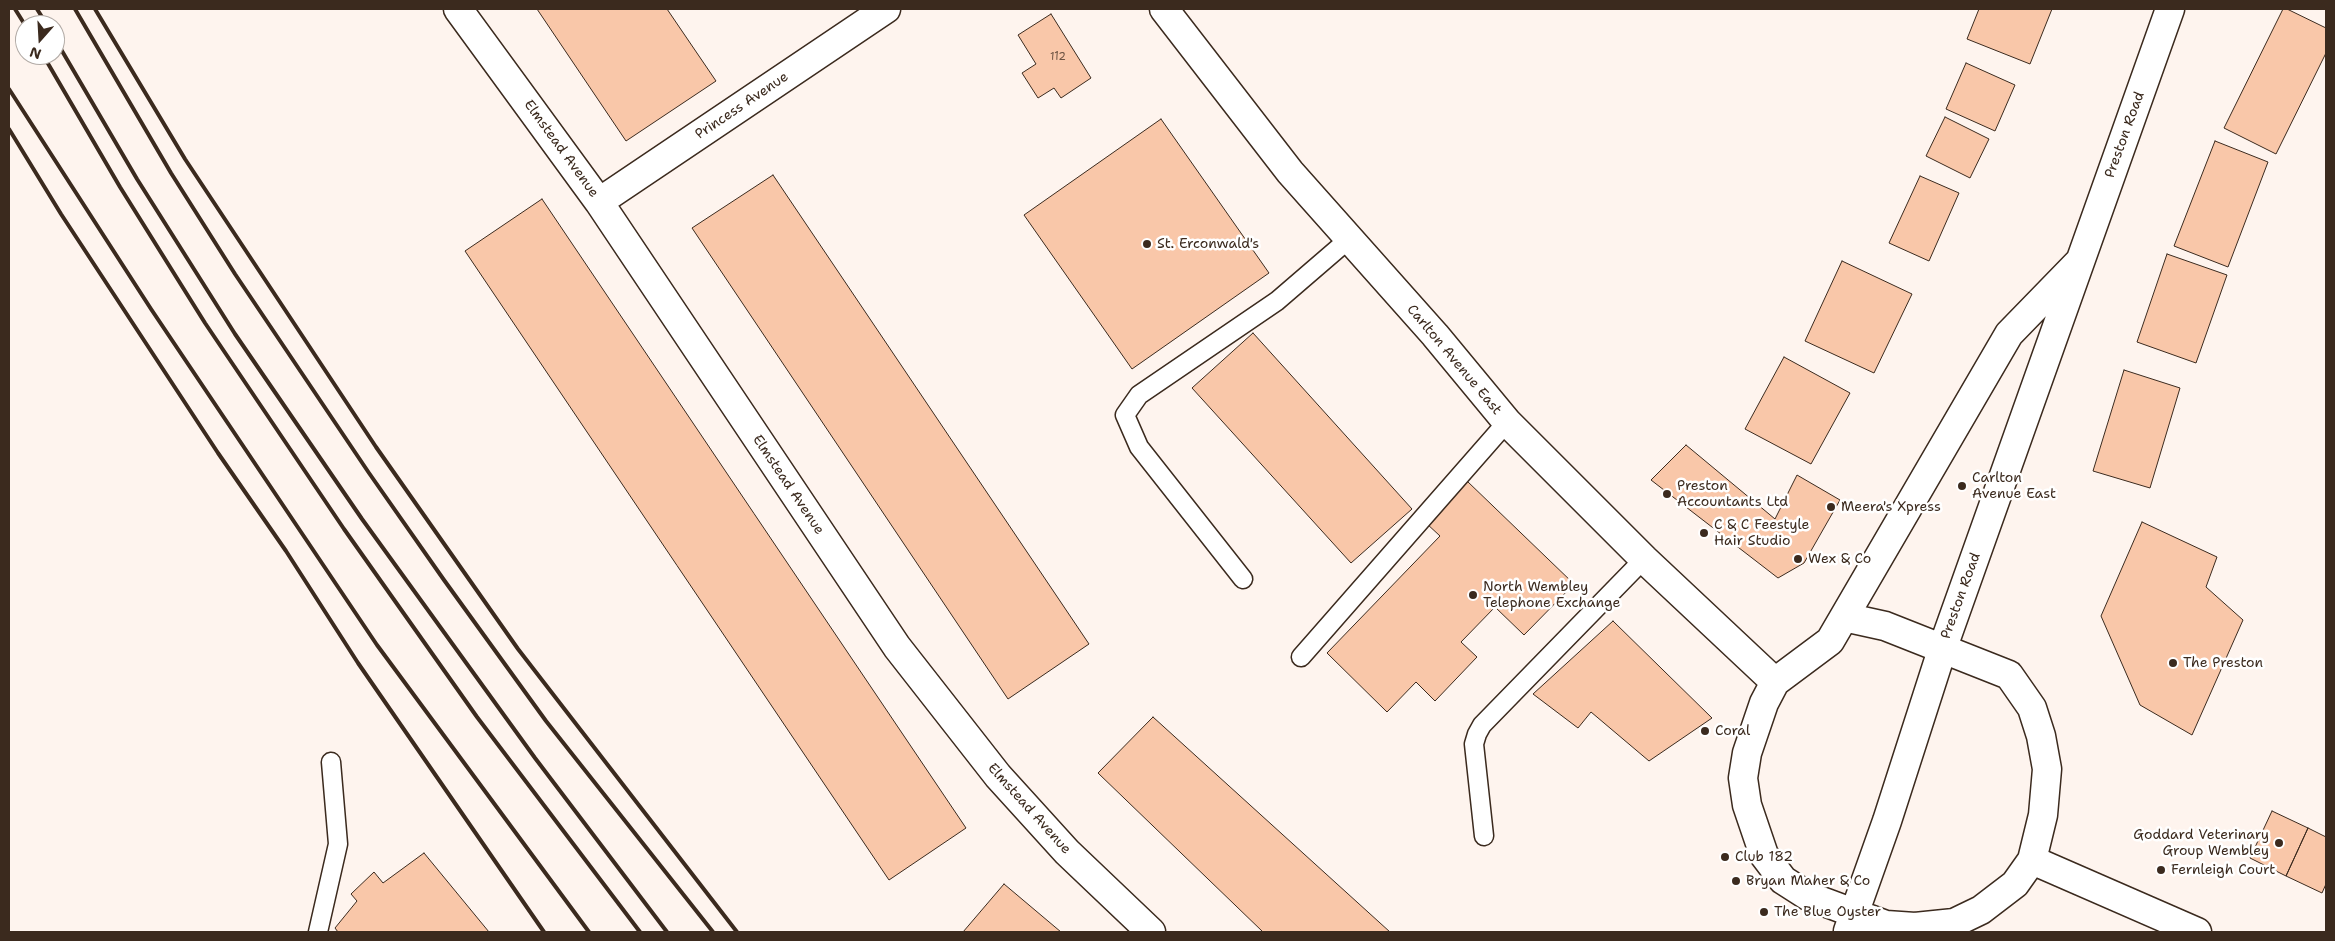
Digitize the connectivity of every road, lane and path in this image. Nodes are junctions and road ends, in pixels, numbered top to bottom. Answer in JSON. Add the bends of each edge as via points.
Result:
{"nodes":[{"id":1,"x":458,"y":9,"type":"edge"},
{"id":2,"x":886,"y":9,"type":"edge"},
{"id":3,"x":1164,"y":9,"type":"edge"},
{"id":4,"x":2170,"y":9,"type":"edge"},
{"id":5,"x":599,"y":202,"type":"junction"},
{"id":6,"x":1349,"y":239,"type":"junction"},
{"id":7,"x":2080,"y":261,"type":"junction"},
{"id":8,"x":1507,"y":422,"type":"junction"},
{"id":9,"x":1644,"y":559,"type":"junction"},
{"id":10,"x":1243,"y":579,"type":"dead end"},
{"id":11,"x":1844,"y":617,"type":"junction"},
{"id":12,"x":1942,"y":648,"type":"junction"},
{"id":13,"x":1301,"y":657,"type":"dead end"},
{"id":14,"x":1775,"y":682,"type":"junction"},
{"id":15,"x":331,"y":762,"type":"dead end"},
{"id":16,"x":1484,"y":836,"type":"dead end"},
{"id":17,"x":2032,"y":860,"type":"junction"},
{"id":18,"x":1850,"y":923,"type":"edge"},
{"id":19,"x":318,"y":932,"type":"edge"},
{"id":20,"x":1151,"y":932,"type":"edge"},
{"id":21,"x":2197,"y":932,"type":"edge"}],
"edges":[{"from":1,"to":5,"type":"street","name":"Elmstead Avenue"},
{"from":2,"to":5,"type":"street","name":"Princess Avenue"},
{"from":3,"to":6,"type":"street","name":"Carlton Avenue East","via":[[1290,172]]},
{"from":4,"to":7,"type":"street","name":"Preston Road"},
{"from":5,"to":20,"type":"street","name":"Elmstead Avenue","via":[[898,647],[998,776],[1068,852]]},
{"from":6,"to":8,"type":"street","name":"Carlton Avenue East"},
{"from":6,"to":10,"type":"lane","via":[[1276,302],[1139,395],[1125,415],[1139,447]]},
{"from":7,"to":11,"type":"street","name":"Preston Road","via":[[2009,334]]},
{"from":7,"to":12,"type":"street","name":"Preston Road"},
{"from":8,"to":9,"type":"street","name":"Carlton Avenue East"},
{"from":8,"to":13,"type":"lane"},
{"from":9,"to":14,"type":"street","name":"Carlton Avenue East"},
{"from":9,"to":16,"type":"lane","via":[[1482,725],[1474,744]]},
{"from":11,"to":12,"type":"street","via":[[1885,626]]},
{"from":11,"to":14,"type":"street","via":[[1830,641]]},
{"from":12,"to":17,"type":"street","via":[[2009,675],[2032,708],[2047,768],[2043,815]]},
{"from":12,"to":18,"type":"street","name":"Preston Road","via":[[1890,812]]},
{"from":14,"to":18,"type":"street","via":[[1747,753],[1742,778],[1747,805],[1764,855],[1783,880]]},
{"from":15,"to":19,"type":"lane","via":[[338,844]]},
{"from":17,"to":18,"type":"street","via":[[2014,884],[1981,910],[1954,923],[1915,927]]},
{"from":17,"to":21,"type":"street"}]}
